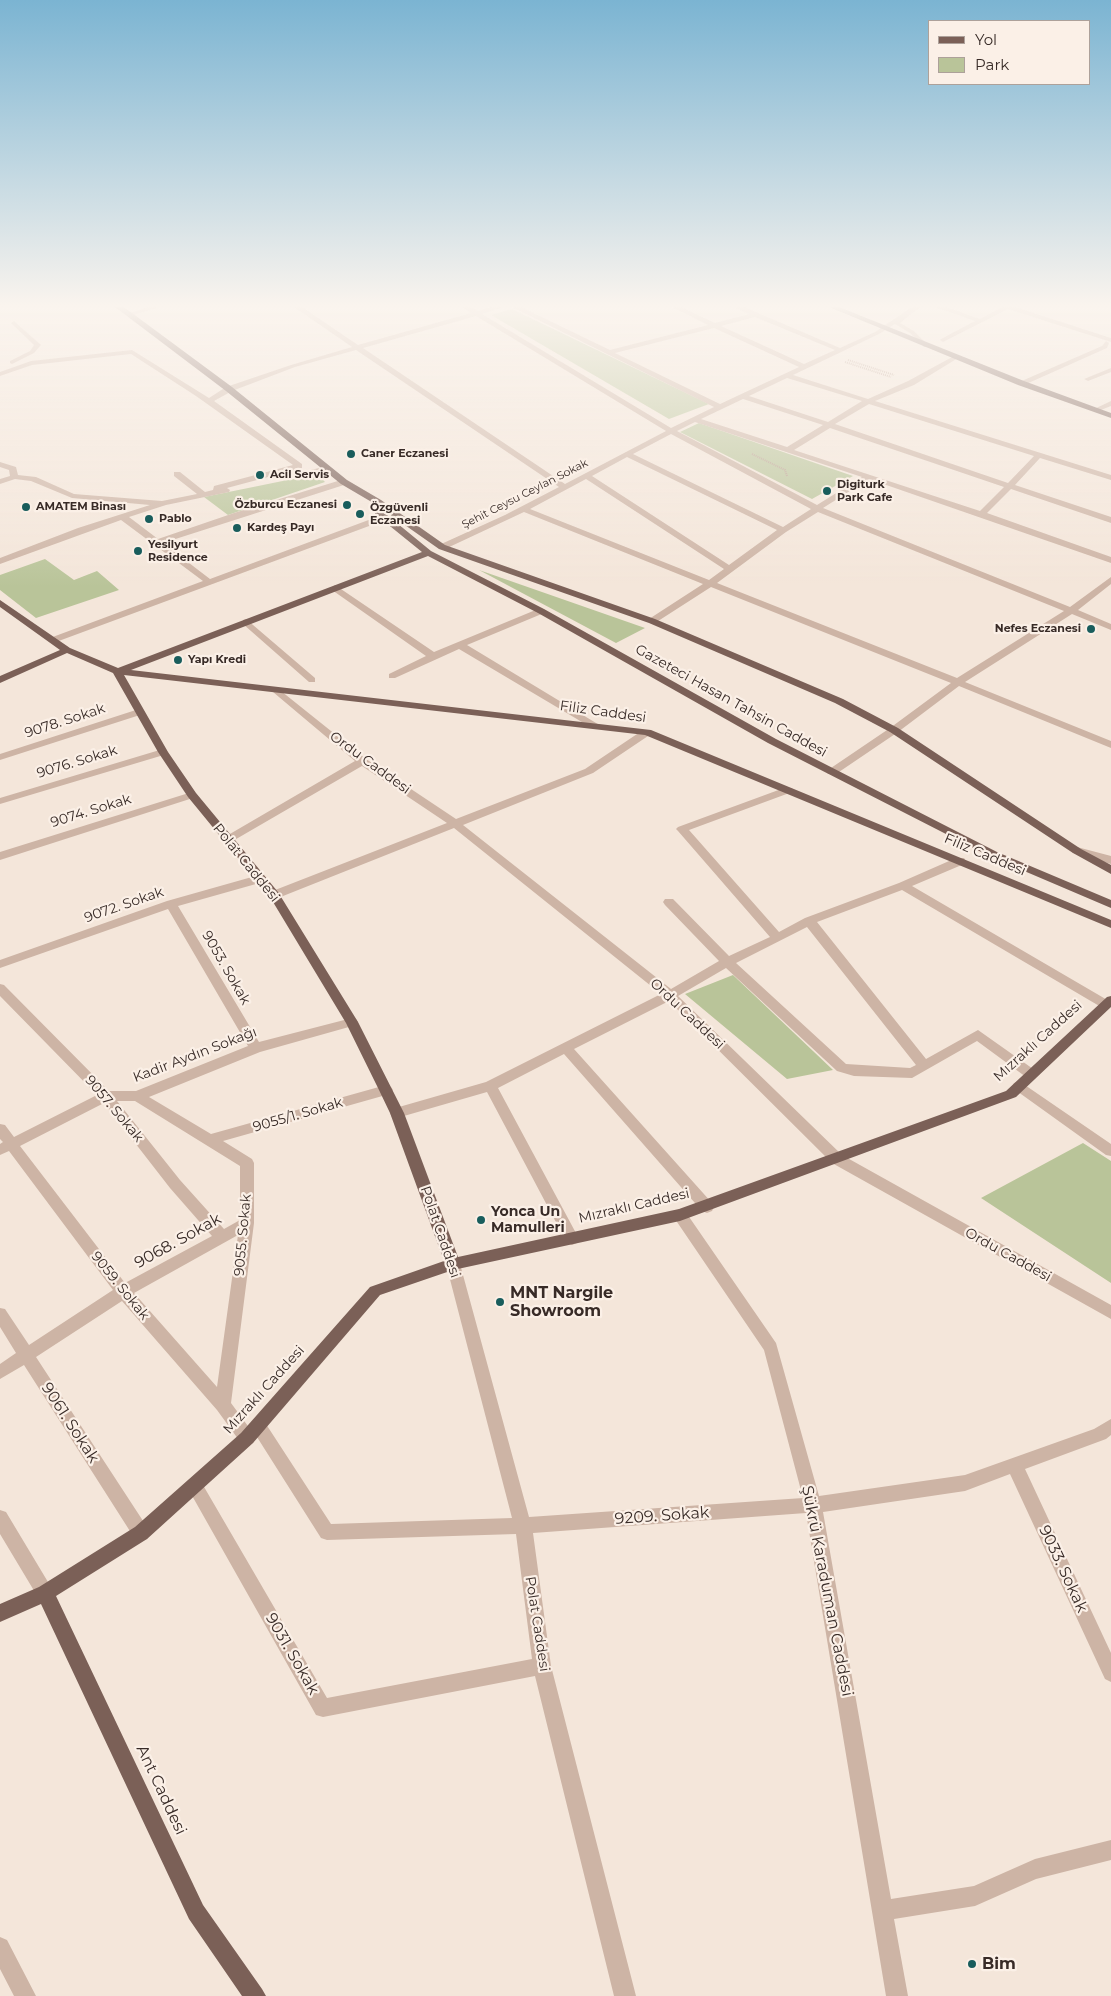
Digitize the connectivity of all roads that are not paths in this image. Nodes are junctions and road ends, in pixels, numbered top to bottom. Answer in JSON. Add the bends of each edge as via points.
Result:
{"nodes":[{"id":1,"x":243,"y":400,"type":"edge"},
{"id":2,"x":435,"y":400,"type":"edge"},
{"id":3,"x":621,"y":400,"type":"edge"},
{"id":4,"x":706,"y":400,"type":"edge"},
{"id":5,"x":734,"y":400,"type":"edge"},
{"id":6,"x":756,"y":400,"type":"edge"},
{"id":7,"x":1069,"y":400,"type":"edge"},
{"id":8,"x":209,"y":401,"type":"edge"},
{"id":9,"x":868,"y":401,"type":"joint"},
{"id":10,"x":1111,"y":404,"type":"edge"},
{"id":11,"x":720,"y":407,"type":"junction"},
{"id":12,"x":1096,"y":410,"type":"junction"},
{"id":13,"x":1111,"y":416,"type":"edge"},
{"id":14,"x":694,"y":419,"type":"junction"},
{"id":15,"x":831,"y":425,"type":"junction"},
{"id":16,"x":672,"y":431,"type":"junction"},
{"id":17,"x":788,"y":450,"type":"junction"},
{"id":18,"x":309,"y":453,"type":"junction"},
{"id":19,"x":626,"y":454,"type":"junction"},
{"id":20,"x":1039,"y":455,"type":"junction"},
{"id":21,"x":296,"y":457,"type":"dead end"},
{"id":22,"x":0,"y":464,"type":"edge"},
{"id":23,"x":327,"y":468,"type":"junction"},
{"id":24,"x":178,"y":474,"type":"dead end"},
{"id":25,"x":586,"y":476,"type":"junction"},
{"id":26,"x":868,"y":476,"type":"junction"},
{"id":27,"x":14,"y":477,"type":"junction"},
{"id":28,"x":1111,"y":478,"type":"edge"},
{"id":29,"x":0,"y":482,"type":"edge"},
{"id":30,"x":344,"y":482,"type":"junction"},
{"id":31,"x":1011,"y":485,"type":"junction"},
{"id":32,"x":564,"y":487,"type":"junction"},
{"id":33,"x":357,"y":491,"type":"junction"},
{"id":34,"x":218,"y":492,"type":"junction"},
{"id":35,"x":204,"y":495,"type":"junction"},
{"id":36,"x":164,"y":503,"type":"junction"},
{"id":37,"x":818,"y":508,"type":"junction"},
{"id":38,"x":523,"y":509,"type":"junction"},
{"id":39,"x":982,"y":514,"type":"junction"},
{"id":40,"x":385,"y":517,"type":"junction"},
{"id":41,"x":123,"y":518,"type":"junction"},
{"id":42,"x":1111,"y":520,"type":"edge"},
{"id":43,"x":783,"y":530,"type":"junction"},
{"id":44,"x":157,"y":542,"type":"junction"},
{"id":45,"x":442,"y":547,"type":"junction"},
{"id":46,"x":428,"y":553,"type":"junction"},
{"id":47,"x":1111,"y":560,"type":"edge"},
{"id":48,"x":0,"y":561,"type":"edge"},
{"id":49,"x":729,"y":569,"type":"junction"},
{"id":50,"x":1111,"y":580,"type":"edge"},
{"id":51,"x":208,"y":581,"type":"junction"},
{"id":52,"x":711,"y":583,"type":"junction"},
{"id":53,"x":334,"y":588,"type":"junction"},
{"id":54,"x":0,"y":603,"type":"edge"},
{"id":55,"x":541,"y":611,"type":"junction"},
{"id":56,"x":1071,"y":611,"type":"junction"},
{"id":57,"x":652,"y":621,"type":"junction"},
{"id":58,"x":246,"y":622,"type":"junction"},
{"id":59,"x":1111,"y":627,"type":"edge"},
{"id":60,"x":53,"y":640,"type":"junction"},
{"id":61,"x":460,"y":645,"type":"junction"},
{"id":62,"x":67,"y":650,"type":"junction"},
{"id":63,"x":433,"y":656,"type":"junction"},
{"id":64,"x":117,"y":671,"type":"junction"},
{"id":65,"x":151,"y":674,"type":"junction"},
{"id":66,"x":392,"y":676,"type":"dead end"},
{"id":67,"x":0,"y":680,"type":"edge"},
{"id":68,"x":312,"y":680,"type":"dead end"},
{"id":69,"x":958,"y":682,"type":"junction"},
{"id":70,"x":276,"y":690,"type":"junction"},
{"id":71,"x":129,"y":693,"type":"junction"},
{"id":72,"x":139,"y":712,"type":"junction"},
{"id":73,"x":596,"y":726,"type":"junction"},
{"id":74,"x":894,"y":730,"type":"junction"},
{"id":75,"x":647,"y":732,"type":"junction"},
{"id":76,"x":1110,"y":744,"type":"edge"},
{"id":77,"x":163,"y":752,"type":"junction"},
{"id":78,"x":0,"y":757,"type":"edge"},
{"id":79,"x":362,"y":760,"type":"junction"},
{"id":80,"x":832,"y":772,"type":"junction"},
{"id":81,"x":788,"y":790,"type":"junction"},
{"id":82,"x":192,"y":795,"type":"junction"},
{"id":83,"x":0,"y":801,"type":"edge"},
{"id":84,"x":454,"y":823,"type":"junction"},
{"id":85,"x":227,"y":840,"type":"junction"},
{"id":86,"x":1077,"y":850,"type":"junction"},
{"id":87,"x":0,"y":856,"type":"edge"},
{"id":88,"x":1111,"y":860,"type":"edge"},
{"id":89,"x":960,"y":861,"type":"junction"},
{"id":90,"x":1111,"y":870,"type":"edge"},
{"id":91,"x":259,"y":879,"type":"junction"},
{"id":92,"x":902,"y":886,"type":"junction"},
{"id":93,"x":274,"y":895,"type":"junction"},
{"id":94,"x":669,"y":902,"type":"dead end"},
{"id":95,"x":171,"y":904,"type":"junction"},
{"id":96,"x":1111,"y":904,"type":"edge"},
{"id":97,"x":809,"y":921,"type":"junction"},
{"id":98,"x":1111,"y":924,"type":"edge"},
{"id":99,"x":778,"y":938,"type":"junction"},
{"id":100,"x":727,"y":962,"type":"junction"},
{"id":101,"x":0,"y":964,"type":"edge"},
{"id":102,"x":0,"y":988,"type":"edge"},
{"id":103,"x":670,"y":995,"type":"junction"},
{"id":104,"x":1108,"y":1002,"type":"edge"},
{"id":105,"x":352,"y":1022,"type":"junction"},
{"id":106,"x":565,"y":1047,"type":"junction"},
{"id":107,"x":256,"y":1048,"type":"junction"},
{"id":108,"x":924,"y":1066,"type":"junction"},
{"id":109,"x":1031,"y":1074,"type":"junction"},
{"id":110,"x":490,"y":1086,"type":"junction"},
{"id":111,"x":1019,"y":1086,"type":"junction"},
{"id":112,"x":386,"y":1090,"type":"junction"},
{"id":113,"x":106,"y":1096,"type":"junction"},
{"id":114,"x":136,"y":1096,"type":"junction"},
{"id":115,"x":397,"y":1113,"type":"junction"},
{"id":116,"x":0,"y":1129,"type":"edge"},
{"id":117,"x":210,"y":1140,"type":"junction"},
{"id":118,"x":5,"y":1148,"type":"edge"},
{"id":119,"x":1111,"y":1151,"type":"edge"},
{"id":120,"x":837,"y":1159,"type":"junction"},
{"id":121,"x":707,"y":1207,"type":"junction"},
{"id":122,"x":680,"y":1215,"type":"junction"},
{"id":123,"x":247,"y":1223,"type":"junction"},
{"id":124,"x":221,"y":1236,"type":"junction"},
{"id":125,"x":572,"y":1239,"type":"junction"},
{"id":126,"x":453,"y":1264,"type":"junction"},
{"id":127,"x":123,"y":1292,"type":"junction"},
{"id":128,"x":1111,"y":1313,"type":"edge"},
{"id":129,"x":0,"y":1314,"type":"edge"},
{"id":130,"x":26,"y":1354,"type":"junction"},
{"id":131,"x":0,"y":1372,"type":"edge"},
{"id":132,"x":223,"y":1405,"type":"junction"},
{"id":133,"x":1111,"y":1426,"type":"edge"},
{"id":134,"x":253,"y":1432,"type":"junction"},
{"id":135,"x":1014,"y":1464,"type":"junction"},
{"id":136,"x":194,"y":1485,"type":"junction"},
{"id":137,"x":813,"y":1505,"type":"junction"},
{"id":138,"x":0,"y":1518,"type":"edge"},
{"id":139,"x":523,"y":1526,"type":"junction"},
{"id":140,"x":141,"y":1533,"type":"junction"},
{"id":141,"x":45,"y":1593,"type":"junction"},
{"id":142,"x":0,"y":1613,"type":"edge"},
{"id":143,"x":542,"y":1666,"type":"junction"},
{"id":144,"x":1111,"y":1673,"type":"edge"},
{"id":145,"x":1111,"y":1850,"type":"edge"},
{"id":146,"x":882,"y":1911,"type":"junction"},
{"id":147,"x":0,"y":1947,"type":"edge"},
{"id":148,"x":25,"y":1996,"type":"edge"},
{"id":149,"x":255,"y":1996,"type":"edge"},
{"id":150,"x":625,"y":1996,"type":"edge"},
{"id":151,"x":897,"y":1996,"type":"edge"}],
"edges":[{"from":1,"to":18,"type":"main road","name":"Gazeteci Hasan Tahsin Caddesi"},
{"from":2,"to":32,"type":"street"},
{"from":3,"to":16,"type":"street"},
{"from":4,"to":11,"type":"street"},
{"from":5,"to":11,"type":"street","name":"Şehit Ceysu Ceylan Sokak"},
{"from":6,"to":15,"type":"street"},
{"from":7,"to":12,"type":"main road"},
{"from":8,"to":34,"type":"street","via":[[299,466],[217,488]]},
{"from":9,"to":15,"type":"street"},
{"from":9,"to":20,"type":"street"},
{"from":10,"to":12,"type":"street"},
{"from":11,"to":14,"type":"street","name":"Şehit Ceysu Ceylan Sokak"},
{"from":12,"to":13,"type":"main road"},
{"from":14,"to":16,"type":"street","name":"Şehit Ceysu Ceylan Sokak"},
{"from":14,"to":17,"type":"street"},
{"from":15,"to":17,"type":"street"},
{"from":15,"to":31,"type":"street"},
{"from":16,"to":19,"type":"street","name":"Şehit Ceysu Ceylan Sokak"},
{"from":16,"to":37,"type":"street"},
{"from":17,"to":26,"type":"street"},
{"from":18,"to":21,"type":"street"},
{"from":18,"to":23,"type":"main road","name":"Gazeteci Hasan Tahsin Caddesi"},
{"from":19,"to":25,"type":"street","name":"Şehit Ceysu Ceylan Sokak"},
{"from":19,"to":43,"type":"street"},
{"from":20,"to":28,"type":"street"},
{"from":20,"to":31,"type":"street"},
{"from":22,"to":27,"type":"street","via":[[12,469]]},
{"from":23,"to":30,"type":"main road","name":"Gazeteci Hasan Tahsin Caddesi"},
{"from":23,"to":34,"type":"street"},
{"from":24,"to":35,"type":"street"},
{"from":25,"to":32,"type":"street","name":"Şehit Ceysu Ceylan Sokak"},
{"from":25,"to":49,"type":"street"},
{"from":26,"to":37,"type":"street"},
{"from":26,"to":39,"type":"street"},
{"from":27,"to":29,"type":"street"},
{"from":27,"to":36,"type":"street","via":[[33,479],[72,496]]},
{"from":30,"to":33,"type":"main road","name":"Gazeteci Hasan Tahsin Caddesi"},
{"from":30,"to":44,"type":"street"},
{"from":31,"to":39,"type":"street"},
{"from":31,"to":42,"type":"street"},
{"from":32,"to":38,"type":"street","name":"Şehit Ceysu Ceylan Sokak"},
{"from":33,"to":40,"type":"main road","name":"Gazeteci Hasan Tahsin Caddesi","via":[[368,505]]},
{"from":33,"to":45,"type":"main road","name":"Gazeteci Hasan Tahsin Caddesi"},
{"from":34,"to":35,"type":"street"},
{"from":35,"to":36,"type":"street"},
{"from":36,"to":41,"type":"street"},
{"from":37,"to":43,"type":"street"},
{"from":37,"to":56,"type":"street"},
{"from":38,"to":45,"type":"street","name":"Şehit Ceysu Ceylan Sokak"},
{"from":38,"to":52,"type":"street"},
{"from":39,"to":47,"type":"street"},
{"from":40,"to":46,"type":"main road","name":"Gazeteci Hasan Tahsin Caddesi"},
{"from":40,"to":51,"type":"street"},
{"from":41,"to":44,"type":"street"},
{"from":41,"to":48,"type":"street","via":[[81,530]]},
{"from":43,"to":49,"type":"street"},
{"from":44,"to":51,"type":"street"},
{"from":45,"to":57,"type":"main road","name":"Gazeteci Hasan Tahsin Caddesi"},
{"from":46,"to":53,"type":"main road"},
{"from":46,"to":55,"type":"main road","name":"Gazeteci Hasan Tahsin Caddesi"},
{"from":49,"to":52,"type":"street"},
{"from":50,"to":56,"type":"street"},
{"from":51,"to":60,"type":"street"},
{"from":52,"to":57,"type":"street"},
{"from":52,"to":69,"type":"street"},
{"from":53,"to":58,"type":"main road"},
{"from":53,"to":63,"type":"street"},
{"from":54,"to":60,"type":"main road"},
{"from":55,"to":61,"type":"street"},
{"from":55,"to":80,"type":"main road","name":"Gazeteci Hasan Tahsin Caddesi"},
{"from":56,"to":59,"type":"street"},
{"from":56,"to":69,"type":"street"},
{"from":57,"to":74,"type":"main road","name":"Gazeteci Hasan Tahsin Caddesi","via":[[839,701]]},
{"from":58,"to":64,"type":"main road"},
{"from":58,"to":68,"type":"street"},
{"from":60,"to":62,"type":"main road"},
{"from":61,"to":63,"type":"street"},
{"from":61,"to":73,"type":"street"},
{"from":62,"to":64,"type":"main road"},
{"from":62,"to":67,"type":"main road"},
{"from":63,"to":66,"type":"street"},
{"from":64,"to":65,"type":"main road","name":"Filiz Caddesi"},
{"from":64,"to":71,"type":"main road","name":"Polat Caddesi"},
{"from":65,"to":70,"type":"main road","name":"Filiz Caddesi"},
{"from":65,"to":71,"type":"main road","via":[[134,677]]},
{"from":69,"to":74,"type":"street"},
{"from":69,"to":76,"type":"street"},
{"from":70,"to":73,"type":"main road","name":"Filiz Caddesi"},
{"from":70,"to":79,"type":"street","name":"Ordu Caddesi"},
{"from":71,"to":72,"type":"main road","name":"Polat Caddesi"},
{"from":72,"to":77,"type":"main road","name":"Polat Caddesi"},
{"from":72,"to":78,"type":"street","name":"9078. Sokak"},
{"from":73,"to":75,"type":"main road","name":"Filiz Caddesi"},
{"from":74,"to":80,"type":"street"},
{"from":74,"to":86,"type":"main road","name":"Gazeteci Hasan Tahsin Caddesi"},
{"from":75,"to":81,"type":"main road","name":"Filiz Caddesi"},
{"from":75,"to":84,"type":"street","via":[[589,771]]},
{"from":77,"to":82,"type":"main road","name":"Polat Caddesi"},
{"from":77,"to":83,"type":"street","name":"9076. Sokak"},
{"from":79,"to":84,"type":"street","name":"Ordu Caddesi"},
{"from":79,"to":85,"type":"street"},
{"from":80,"to":96,"type":"main road","name":"Gazeteci Hasan Tahsin Caddesi","via":[[993,854]]},
{"from":81,"to":89,"type":"main road","name":"Filiz Caddesi"},
{"from":81,"to":99,"type":"street","via":[[682,829]]},
{"from":82,"to":85,"type":"main road","name":"Polat Caddesi"},
{"from":82,"to":87,"type":"street","name":"9074. Sokak"},
{"from":84,"to":93,"type":"street"},
{"from":84,"to":103,"type":"street","name":"Ordu Caddesi"},
{"from":85,"to":91,"type":"main road","name":"Polat Caddesi"},
{"from":86,"to":88,"type":"street"},
{"from":86,"to":90,"type":"main road","name":"Gazeteci Hasan Tahsin Caddesi"},
{"from":89,"to":92,"type":"street"},
{"from":89,"to":98,"type":"main road","name":"Filiz Caddesi"},
{"from":91,"to":93,"type":"main road","name":"Polat Caddesi"},
{"from":91,"to":95,"type":"street","name":"9072. Sokak"},
{"from":92,"to":97,"type":"street"},
{"from":92,"to":104,"type":"street"},
{"from":93,"to":105,"type":"main road","name":"Polat Caddesi"},
{"from":94,"to":100,"type":"street"},
{"from":95,"to":101,"type":"street","name":"9072. Sokak"},
{"from":95,"to":107,"type":"street","name":"9053. Sokak"},
{"from":97,"to":99,"type":"street"},
{"from":97,"to":108,"type":"street"},
{"from":99,"to":100,"type":"street"},
{"from":100,"to":103,"type":"street"},
{"from":100,"to":108,"type":"street","via":[[842,1068],[912,1073]]},
{"from":102,"to":113,"type":"street","name":"9057. Sokak"},
{"from":103,"to":106,"type":"street"},
{"from":103,"to":120,"type":"street","name":"Ordu Caddesi"},
{"from":104,"to":109,"type":"main road","name":"Mızraklı Caddesi"},
{"from":105,"to":107,"type":"street","name":"Kadir Aydın Sokağı"},
{"from":105,"to":112,"type":"main road","name":"Polat Caddesi"},
{"from":106,"to":110,"type":"street"},
{"from":106,"to":121,"type":"street"},
{"from":107,"to":114,"type":"street","name":"Kadir Aydın Sokağı"},
{"from":108,"to":109,"type":"street","via":[[978,1035]]},
{"from":109,"to":111,"type":"main road","name":"Mızraklı Caddesi"},
{"from":110,"to":115,"type":"street"},
{"from":110,"to":125,"type":"street"},
{"from":111,"to":119,"type":"street"},
{"from":111,"to":120,"type":"main road","name":"Mızraklı Caddesi","via":[[1011,1094]]},
{"from":112,"to":115,"type":"main road","name":"Polat Caddesi"},
{"from":112,"to":117,"type":"street","name":"9055/1. Sokak"},
{"from":113,"to":114,"type":"street","name":"Kadir Aydın Sokağı"},
{"from":113,"to":118,"type":"street","name":"Kadir Aydın Sokağı"},
{"from":113,"to":124,"type":"street","name":"9057. Sokak","via":[[175,1184]]},
{"from":114,"to":117,"type":"street","name":"9055. Sokak"},
{"from":115,"to":126,"type":"main road","name":"Polat Caddesi"},
{"from":116,"to":118,"type":"street","name":"9059. Sokak"},
{"from":117,"to":123,"type":"street","name":"9055. Sokak","via":[[247,1163]]},
{"from":118,"to":127,"type":"street","name":"9059. Sokak"},
{"from":120,"to":121,"type":"main road","name":"Mızraklı Caddesi"},
{"from":120,"to":128,"type":"street","name":"Ordu Caddesi"},
{"from":121,"to":122,"type":"main road","name":"Mızraklı Caddesi"},
{"from":122,"to":125,"type":"main road","name":"Mızraklı Caddesi"},
{"from":122,"to":137,"type":"street","name":"Şükrü Karaduman Caddesi","via":[[771,1348]]},
{"from":123,"to":124,"type":"street","name":"9068. Sokak"},
{"from":123,"to":132,"type":"street","name":"9055. Sokak"},
{"from":124,"to":127,"type":"street","name":"9068. Sokak"},
{"from":125,"to":126,"type":"main road","name":"Mızraklı Caddesi"},
{"from":126,"to":134,"type":"main road","name":"Mızraklı Caddesi","via":[[375,1291]]},
{"from":126,"to":139,"type":"street","name":"Polat Caddesi"},
{"from":127,"to":130,"type":"street","name":"9068. Sokak"},
{"from":127,"to":132,"type":"street","name":"9059. Sokak"},
{"from":129,"to":130,"type":"street","name":"9061. Sokak"},
{"from":130,"to":131,"type":"street","name":"9068. Sokak"},
{"from":130,"to":140,"type":"street","name":"9061. Sokak"},
{"from":132,"to":134,"type":"street","name":"9059. Sokak"},
{"from":133,"to":135,"type":"street","name":"9209. Sokak","via":[[1100,1434]]},
{"from":134,"to":136,"type":"main road","name":"Mızraklı Caddesi"},
{"from":134,"to":139,"type":"street","name":"9209. Sokak","via":[[327,1532]]},
{"from":135,"to":137,"type":"street","name":"9209. Sokak","via":[[964,1483]]},
{"from":135,"to":144,"type":"street","name":"9033. Sokak"},
{"from":136,"to":140,"type":"main road","name":"Mızraklı Caddesi"},
{"from":136,"to":143,"type":"street","name":"9031. Sokak","via":[[323,1708]]},
{"from":137,"to":139,"type":"street","name":"9209. Sokak"},
{"from":137,"to":146,"type":"street","name":"Şükrü Karaduman Caddesi"},
{"from":138,"to":141,"type":"street"},
{"from":139,"to":143,"type":"street","name":"Polat Caddesi"},
{"from":140,"to":141,"type":"main road","name":"Mızraklı Caddesi"},
{"from":141,"to":142,"type":"main road","name":"Mızraklı Caddesi"},
{"from":141,"to":149,"type":"main road","name":"Ant Caddesi","via":[[196,1912]]},
{"from":143,"to":150,"type":"street","name":"Polat Caddesi"},
{"from":145,"to":146,"type":"street","via":[[1035,1869],[975,1896]]},
{"from":146,"to":151,"type":"street","name":"Şükrü Karaduman Caddesi"},
{"from":147,"to":148,"type":"street"}]}
